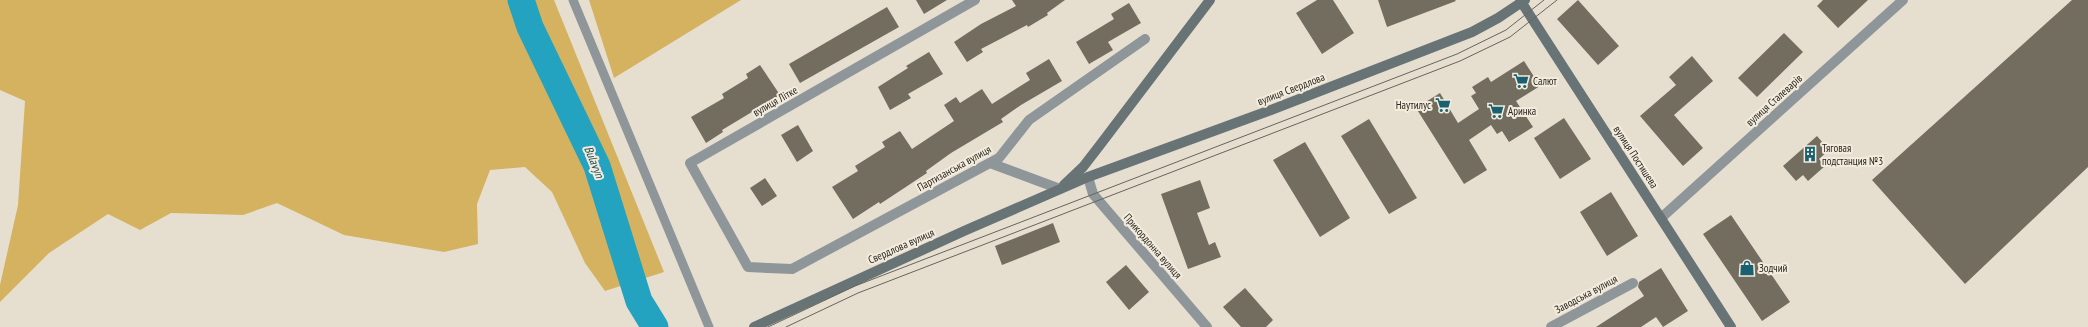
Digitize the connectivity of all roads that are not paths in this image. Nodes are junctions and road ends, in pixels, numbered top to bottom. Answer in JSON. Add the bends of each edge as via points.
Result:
{"nodes":[{"id":1,"x":573,"y":0,"type":"edge"},
{"id":2,"x":975,"y":0,"type":"edge"},
{"id":3,"x":1210,"y":0,"type":"edge"},
{"id":4,"x":1903,"y":0,"type":"edge"},
{"id":5,"x":1523,"y":1,"type":"edge"},
{"id":6,"x":1145,"y":39,"type":"dead end"},
{"id":7,"x":990,"y":163,"type":"junction"},
{"id":8,"x":1088,"y":177,"type":"junction"},
{"id":9,"x":1060,"y":189,"type":"junction"},
{"id":10,"x":1661,"y":218,"type":"junction"},
{"id":11,"x":748,"y":267,"type":"joint"},
{"id":12,"x":1633,"y":283,"type":"dead end"},
{"id":13,"x":709,"y":327,"type":"edge"},
{"id":14,"x":754,"y":327,"type":"edge"},
{"id":15,"x":1207,"y":327,"type":"edge"},
{"id":16,"x":1551,"y":327,"type":"edge"},
{"id":17,"x":1731,"y":327,"type":"edge"}],
"edges":[{"from":1,"to":13,"type":"lane"},
{"from":2,"to":11,"type":"street","name":"вулиця Літке","via":[[690,163]]},
{"from":3,"to":9,"type":"street","via":[[1083,167]]},
{"from":4,"to":10,"type":"street","name":"вулиця Сталеварів"},
{"from":5,"to":8,"type":"street","name":"вулиця Свердлова","via":[[1472,32]]},
{"from":5,"to":10,"type":"street","name":"вулиця Постишева"},
{"from":6,"to":7,"type":"street","name":"Партизанська вулиця","via":[[1029,120],[999,158]]},
{"from":7,"to":9,"type":"street"},
{"from":7,"to":11,"type":"street","name":"Партизанська вулиця","via":[[792,269]]},
{"from":8,"to":9,"type":"street","name":"вулиця Свердлова"},
{"from":8,"to":15,"type":"street","name":"Прикордонна вулиця","via":[[1093,194]]},
{"from":9,"to":14,"type":"street","name":"Свердлова вулиця"},
{"from":10,"to":17,"type":"street","name":"вулиця Постишева"},
{"from":12,"to":16,"type":"street","name":"Заводська вулиця"}]}
